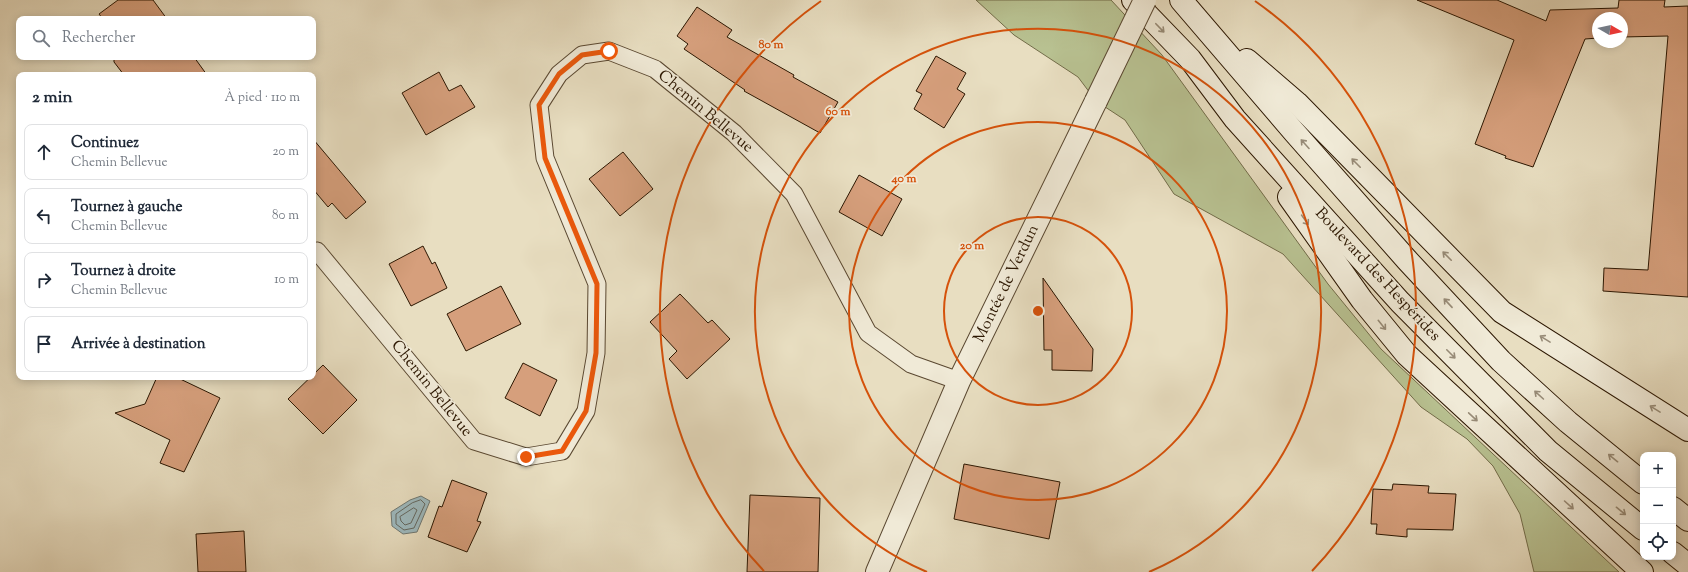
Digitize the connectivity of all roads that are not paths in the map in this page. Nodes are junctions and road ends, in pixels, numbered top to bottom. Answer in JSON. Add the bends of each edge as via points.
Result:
{"nodes":[{"id":1,"x":1133,"y":0,"type":"edge"},
{"id":2,"x":1145,"y":0,"type":"edge"},
{"id":3,"x":1184,"y":3,"type":"edge"},
{"id":4,"x":1235,"y":119,"type":"junction"},
{"id":5,"x":317,"y":251,"type":"dead end"},
{"id":6,"x":959,"y":381,"type":"junction"},
{"id":7,"x":1688,"y":430,"type":"edge"},
{"id":8,"x":1640,"y":481,"type":"edge"},
{"id":9,"x":1676,"y":510,"type":"edge"},
{"id":10,"x":1688,"y":520,"type":"edge"},
{"id":11,"x":1640,"y":527,"type":"edge"},
{"id":12,"x":1676,"y":555,"type":"edge"},
{"id":13,"x":1688,"y":565,"type":"edge"},
{"id":14,"x":876,"y":572,"type":"edge"},
{"id":15,"x":1642,"y":572,"type":"edge"}],
"edges":[{"from":1,"to":4,"type":"main road","name":"Boulevard des Hespérides","one_way":true,"via":[[1190,59]]},
{"from":2,"to":6,"type":"main road","name":"Montée de Verdun","bridge":true},
{"from":7,"to":3,"type":"main road","one_way":true,"via":[[1502,312],[1297,103]]},
{"from":8,"to":3,"type":"main road","name":"Boulevard des Hespérides","one_way":true,"via":[[1568,422],[1501,361],[1407,260]]},
{"from":4,"to":11,"type":"main road","name":"Boulevard des Hespérides","one_way":true,"via":[[1400,302],[1542,446]]},
{"from":4,"to":15,"type":"main road","one_way":true,"via":[[1362,300],[1407,355]]},
{"from":5,"to":6,"type":"lane","name":"Chemin Bellevue","via":[[474,441],[526,457],[562,451],[586,411],[596,353],[597,284],[545,158],[539,105],[559,74],[582,55],[609,51],[655,69],[734,133],[794,194],[868,333],[911,364]]},
{"from":6,"to":14,"type":"main road","name":"Montée de Verdun"},
{"from":9,"to":10,"type":"main road"},
{"from":12,"to":13,"type":"main road"}]}
